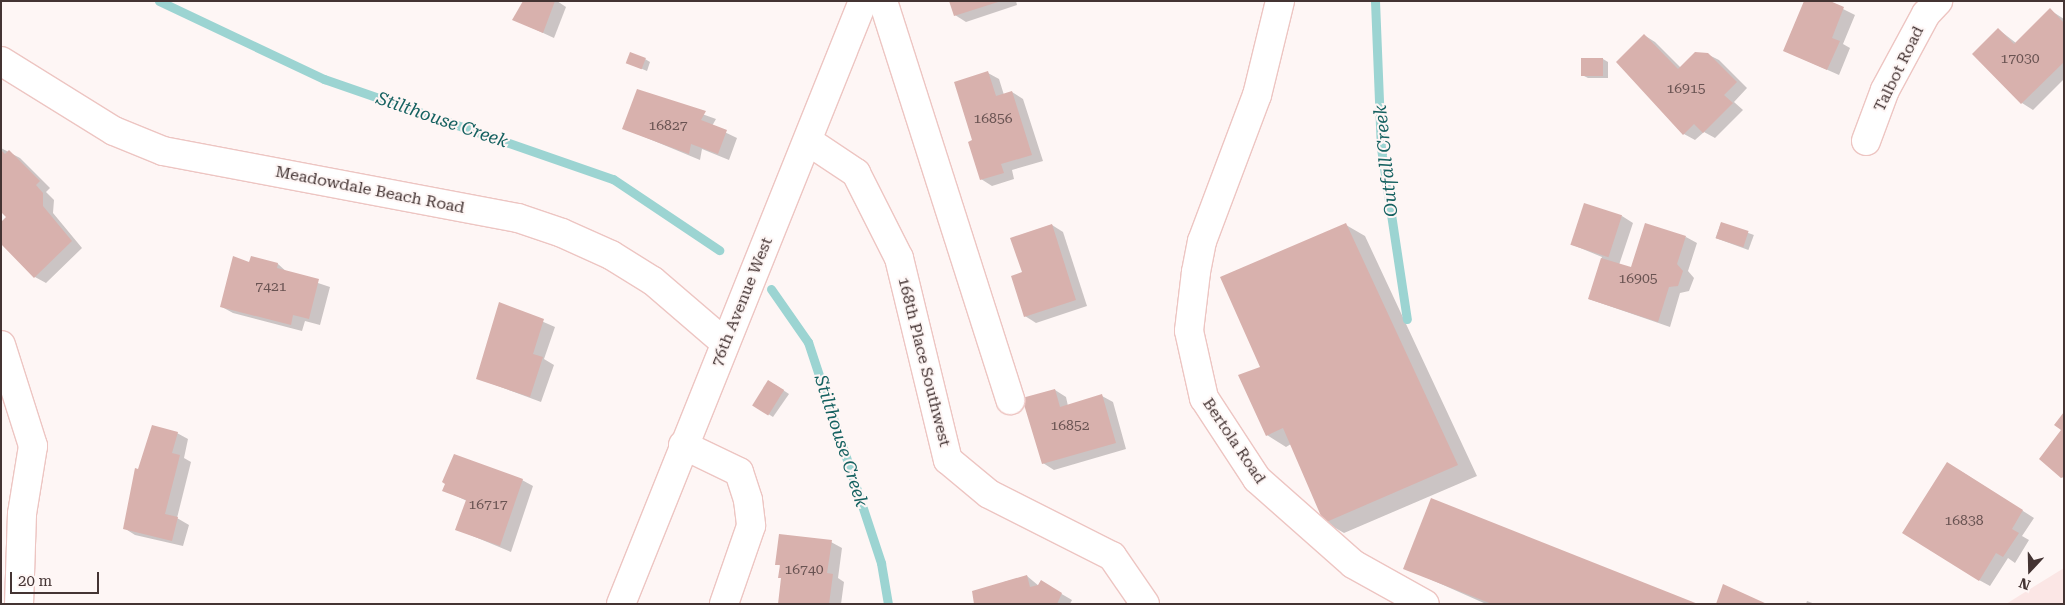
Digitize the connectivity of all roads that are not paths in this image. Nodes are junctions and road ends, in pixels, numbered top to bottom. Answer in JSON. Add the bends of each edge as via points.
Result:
{"nodes":[{"id":1,"x":863,"y":1,"type":"edge"},
{"id":2,"x":883,"y":1,"type":"edge"},
{"id":3,"x":1280,"y":1,"type":"edge"},
{"id":4,"x":1938,"y":1,"type":"edge"},
{"id":5,"x":1,"y":61,"type":"edge"},
{"id":6,"x":808,"y":141,"type":"junction"},
{"id":7,"x":1866,"y":141,"type":"dead end"},
{"id":8,"x":725,"y":343,"type":"junction"},
{"id":9,"x":1,"y":345,"type":"edge"},
{"id":10,"x":1010,"y":400,"type":"dead end"},
{"id":11,"x":682,"y":445,"type":"junction"},
{"id":12,"x":12,"y":521,"type":"edge"},
{"id":13,"x":19,"y":604,"type":"edge"},
{"id":14,"x":621,"y":604,"type":"edge"},
{"id":15,"x":724,"y":604,"type":"edge"},
{"id":16,"x":1145,"y":604,"type":"edge"},
{"id":17,"x":1425,"y":604,"type":"edge"}],
"edges":[{"from":1,"to":6,"type":"street","name":"76th Avenue West"},
{"from":2,"to":10,"type":"street"},
{"from":3,"to":17,"type":"street","name":"Bertola Road","via":[[1257,95],[1202,241],[1196,272],[1189,331],[1204,398],[1256,479],[1353,564]]},
{"from":4,"to":7,"type":"street","name":"Talbot Road","via":[[1926,14],[1885,90]]},
{"from":5,"to":8,"type":"street","name":"Meadowdale Beach Road","via":[[114,131],[163,151],[518,218],[562,233],[611,255],[654,281]]},
{"from":6,"to":8,"type":"street","name":"76th Avenue West"},
{"from":6,"to":16,"type":"street","name":"168th Place Southwest","via":[[856,173],[899,258],[948,460],[989,494],[1112,556]]},
{"from":8,"to":11,"type":"street","name":"76th Avenue West"},
{"from":9,"to":12,"type":"street","via":[[33,446]]},
{"from":11,"to":14,"type":"street","name":"76th Avenue West"},
{"from":11,"to":15,"type":"street","via":[[740,472],[748,500],[752,526]]},
{"from":12,"to":13,"type":"street"}]}
